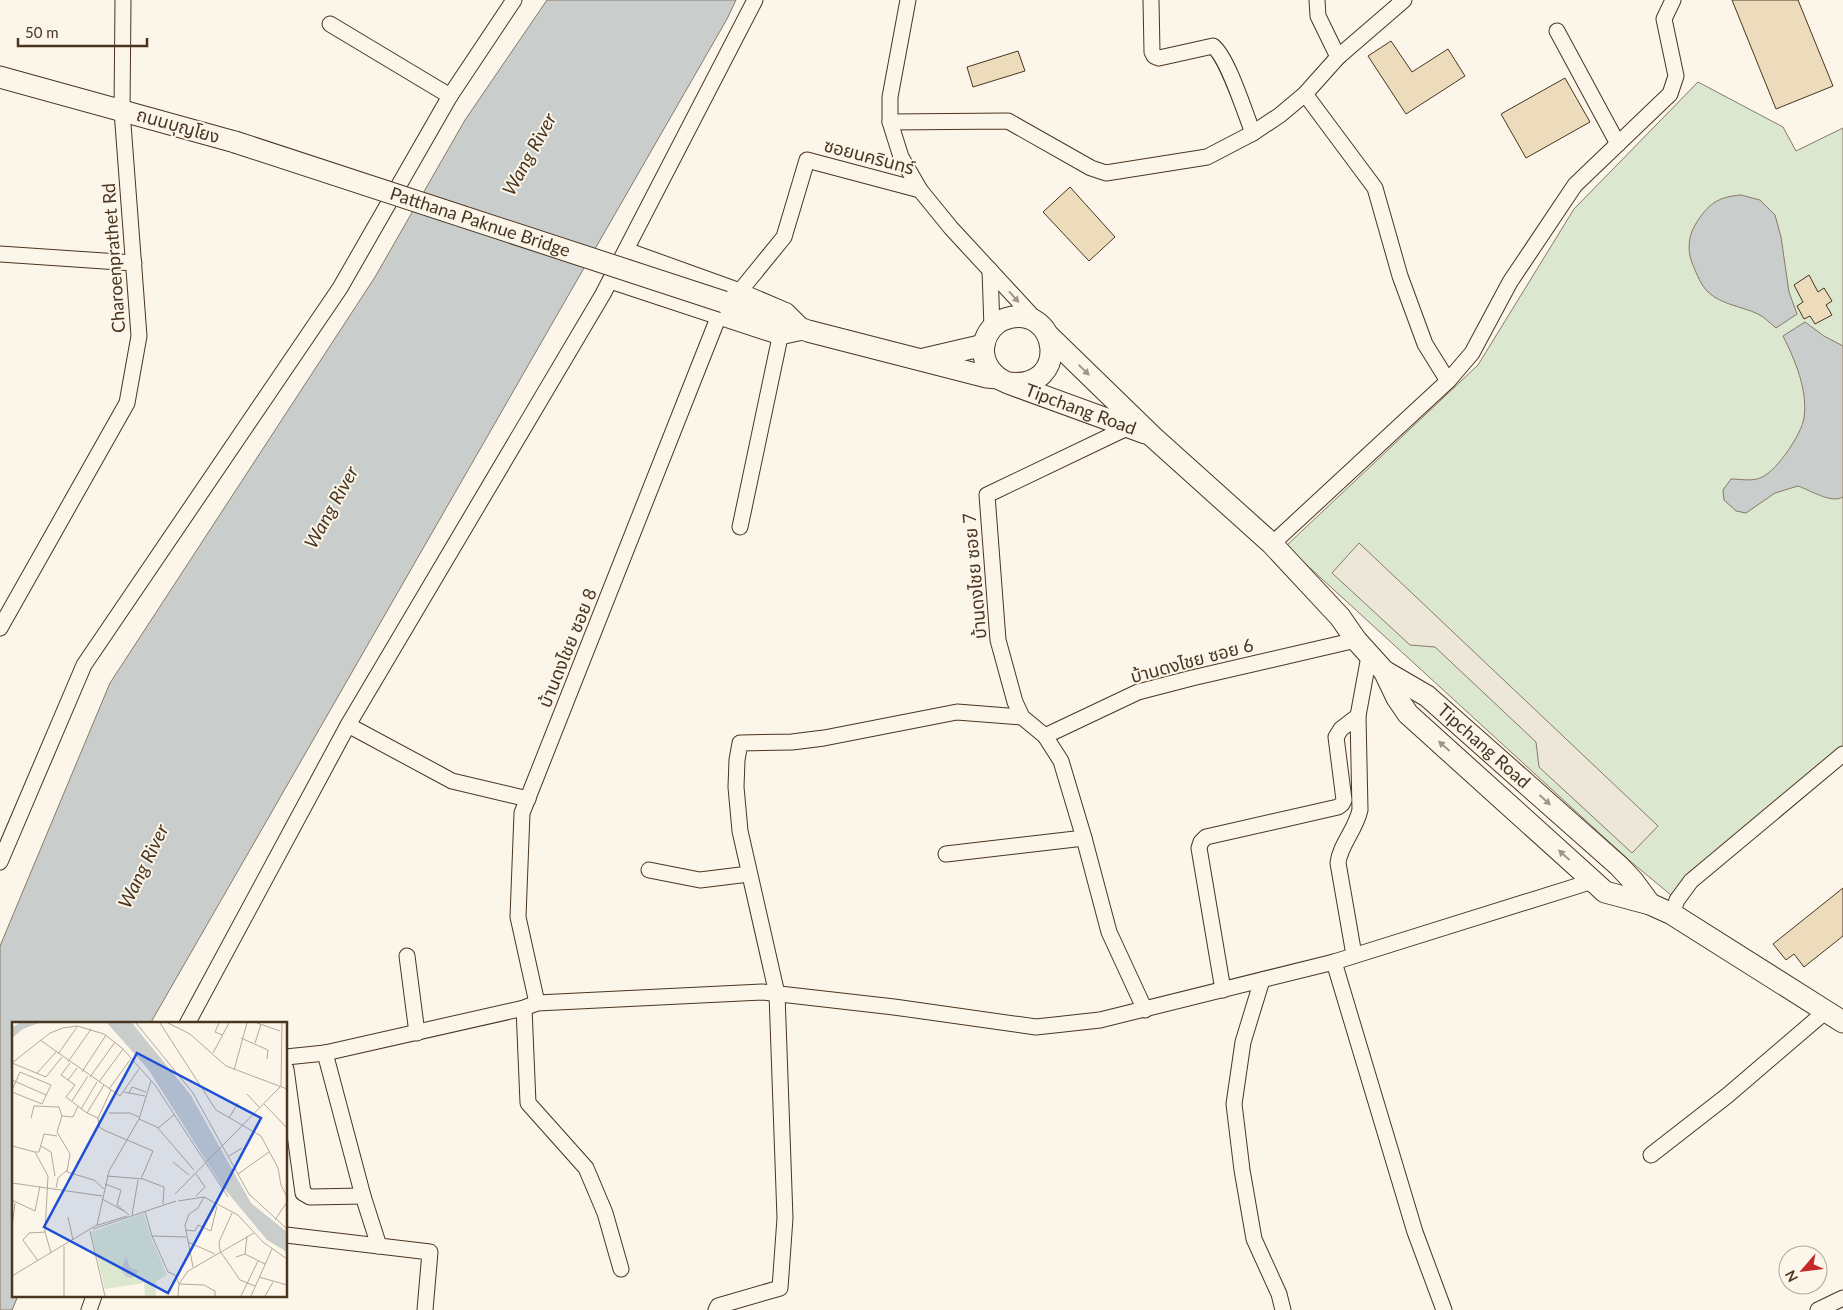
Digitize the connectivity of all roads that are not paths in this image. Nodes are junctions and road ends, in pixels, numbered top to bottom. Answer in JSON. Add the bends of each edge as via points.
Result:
{"nodes":[{"id":1,"x":123,"y":0,"type":"edge"},
{"id":2,"x":514,"y":0,"type":"edge"},
{"id":3,"x":755,"y":0,"type":"edge"},
{"id":4,"x":908,"y":0,"type":"edge"},
{"id":5,"x":1151,"y":0,"type":"edge"},
{"id":6,"x":1317,"y":0,"type":"edge"},
{"id":7,"x":1404,"y":0,"type":"edge"},
{"id":8,"x":1673,"y":0,"type":"edge"},
{"id":9,"x":330,"y":24,"type":"dead end"},
{"id":10,"x":1557,"y":31,"type":"dead end"},
{"id":11,"x":1338,"y":57,"type":"junction"},
{"id":12,"x":0,"y":77,"type":"edge"},
{"id":13,"x":1305,"y":94,"type":"junction"},
{"id":14,"x":450,"y":96,"type":"junction"},
{"id":15,"x":122,"y":110,"type":"junction"},
{"id":16,"x":890,"y":122,"type":"junction"},
{"id":17,"x":1253,"y":133,"type":"junction"},
{"id":18,"x":234,"y":142,"type":"joint"},
{"id":19,"x":1618,"y":144,"type":"junction"},
{"id":20,"x":807,"y":160,"type":"joint"},
{"id":21,"x":920,"y":190,"type":"junction"},
{"id":22,"x":626,"y":250,"type":"junction"},
{"id":23,"x":0,"y":254,"type":"edge"},
{"id":24,"x":134,"y":263,"type":"junction"},
{"id":25,"x":990,"y":270,"type":"junction"},
{"id":26,"x":610,"y":281,"type":"junction"},
{"id":27,"x":727,"y":304,"type":"junction"},
{"id":28,"x":1044,"y":330,"type":"junction"},
{"id":29,"x":808,"y":331,"type":"junction"},
{"id":30,"x":988,"y":337,"type":"junction"},
{"id":31,"x":780,"y":338,"type":"junction"},
{"id":32,"x":919,"y":360,"type":"junction"},
{"id":33,"x":1003,"y":380,"type":"junction"},
{"id":34,"x":1448,"y":381,"type":"junction"},
{"id":35,"x":1129,"y":427,"type":"junction"},
{"id":36,"x":1153,"y":436,"type":"junction"},
{"id":37,"x":740,"y":527,"type":"dead end"},
{"id":38,"x":1272,"y":544,"type":"junction"},
{"id":39,"x":0,"y":628,"type":"edge"},
{"id":40,"x":1356,"y":640,"type":"junction"},
{"id":41,"x":1369,"y":656,"type":"junction"},
{"id":42,"x":1384,"y":671,"type":"junction"},
{"id":43,"x":1358,"y":716,"type":"junction"},
{"id":44,"x":1022,"y":717,"type":"junction"},
{"id":45,"x":348,"y":725,"type":"junction"},
{"id":46,"x":1045,"y":736,"type":"junction"},
{"id":47,"x":1843,"y":754,"type":"edge"},
{"id":48,"x":528,"y":799,"type":"junction"},
{"id":49,"x":1084,"y":838,"type":"junction"},
{"id":50,"x":946,"y":854,"type":"dead end"},
{"id":51,"x":0,"y":862,"type":"edge"},
{"id":52,"x":649,"y":870,"type":"dead end"},
{"id":53,"x":748,"y":874,"type":"junction"},
{"id":54,"x":1593,"y":881,"type":"junction"},
{"id":55,"x":1650,"y":904,"type":"junction"},
{"id":56,"x":1672,"y":914,"type":"junction"},
{"id":57,"x":1354,"y":955,"type":"junction"},
{"id":58,"x":408,"y":956,"type":"dead end"},
{"id":59,"x":1334,"y":962,"type":"junction"},
{"id":60,"x":1262,"y":980,"type":"junction"},
{"id":61,"x":1223,"y":990,"type":"junction"},
{"id":62,"x":777,"y":994,"type":"junction"},
{"id":63,"x":531,"y":1006,"type":"junction"},
{"id":64,"x":1145,"y":1010,"type":"junction"},
{"id":65,"x":1835,"y":1017,"type":"edge"},
{"id":66,"x":188,"y":1022,"type":"edge"},
{"id":67,"x":416,"y":1033,"type":"junction"},
{"id":68,"x":325,"y":1053,"type":"junction"},
{"id":69,"x":288,"y":1057,"type":"edge"},
{"id":70,"x":288,"y":1084,"type":"edge"},
{"id":71,"x":1651,"y":1155,"type":"dead end"},
{"id":72,"x":363,"y":1196,"type":"junction"},
{"id":73,"x":288,"y":1235,"type":"edge"},
{"id":74,"x":379,"y":1246,"type":"junction"},
{"id":75,"x":621,"y":1269,"type":"dead end"},
{"id":76,"x":93,"y":1298,"type":"edge"},
{"id":77,"x":1843,"y":1298,"type":"edge"},
{"id":78,"x":89,"y":1310,"type":"edge"},
{"id":79,"x":425,"y":1310,"type":"edge"},
{"id":80,"x":716,"y":1310,"type":"edge"},
{"id":81,"x":1283,"y":1310,"type":"edge"},
{"id":82,"x":1444,"y":1310,"type":"edge"},
{"id":83,"x":1818,"y":1310,"type":"edge"}],
"edges":[{"from":1,"to":15,"type":"street","name":"Charoenprathet Rd"},
{"from":2,"to":14,"type":"street"},
{"from":3,"to":22,"type":"street"},
{"from":4,"to":16,"type":"street","name":"Tipchang Road","via":[[890,97]]},
{"from":5,"to":17,"type":"street","via":[[1154,56],[1159,58],[1213,46],[1229,72]]},
{"from":6,"to":11,"type":"street","via":[[1318,16]]},
{"from":7,"to":11,"type":"street"},
{"from":8,"to":19,"type":"street","via":[[1664,19],[1676,76],[1670,94]]},
{"from":9,"to":14,"type":"street"},
{"from":10,"to":19,"type":"street"},
{"from":11,"to":13,"type":"street"},
{"from":12,"to":15,"type":"street","name":"ถนนบุญโยง"},
{"from":13,"to":17,"type":"street"},
{"from":13,"to":34,"type":"street","via":[[1375,188],[1400,276],[1425,344]]},
{"from":14,"to":51,"type":"street","via":[[340,288],[84,665]]},
{"from":15,"to":18,"type":"street","name":"ถนนบุญโยง"},
{"from":15,"to":24,"type":"street","name":"Charoenprathet Rd"},
{"from":16,"to":17,"type":"street","via":[[1008,121],[1091,168],[1106,173],[1207,157]]},
{"from":16,"to":21,"type":"street","name":"Tipchang Road","via":[[901,157]]},
{"from":18,"to":27,"type":"street","name":"Patthana Paknue Bridge","bridge":true},
{"from":19,"to":34,"type":"street","via":[[1575,185],[1510,282],[1472,353]]},
{"from":20,"to":21,"type":"street","name":"ซอยนครินทร์"},
{"from":20,"to":27,"type":"street","name":"บ้านดงไชย ซอย 8","via":[[784,237]]},
{"from":21,"to":25,"type":"street","name":"Tipchang Road"},
{"from":22,"to":26,"type":"street"},
{"from":22,"to":27,"type":"street"},
{"from":23,"to":24,"type":"street"},
{"from":24,"to":39,"type":"street","name":"Charoenprathet Rd","via":[[139,336],[127,403]]},
{"from":25,"to":28,"type":"street","name":"Tipchang Road","one_way":true},
{"from":25,"to":30,"type":"street"},
{"from":26,"to":27,"type":"street"},
{"from":26,"to":45,"type":"street"},
{"from":27,"to":29,"type":"street","name":"Patthana Paknue Bridge"},
{"from":27,"to":31,"type":"street"},
{"from":27,"to":48,"type":"street","name":"บ้านดงไชย ซอย 8"},
{"from":28,"to":30,"type":"street","via":[[1027,317],[1014,316],[1002,320]]},
{"from":28,"to":33,"type":"street","via":[[1052,347],[1051,358],[1043,372],[1030,382],[1019,384]]},
{"from":28,"to":36,"type":"street","name":"Tipchang Road","one_way":true},
{"from":29,"to":31,"type":"street"},
{"from":29,"to":32,"type":"street","name":"Patthana Paknue Bridge"},
{"from":30,"to":32,"type":"street"},
{"from":30,"to":33,"type":"street","via":[[985,358],[990,369]]},
{"from":31,"to":37,"type":"street"},
{"from":32,"to":33,"type":"street","name":"Patthana Paknue Bridge"},
{"from":33,"to":35,"type":"street","name":"Tipchang Road"},
{"from":34,"to":38,"type":"street"},
{"from":35,"to":36,"type":"street","name":"Tipchang Road"},
{"from":35,"to":44,"type":"street","name":"บ้านดงไชย ซอย 7","via":[[987,495],[998,640]]},
{"from":36,"to":38,"type":"street","name":"Tipchang Road"},
{"from":38,"to":40,"type":"street","name":"Tipchang Road","via":[[1340,617]]},
{"from":40,"to":41,"type":"street","name":"Tipchang Road"},
{"from":40,"to":46,"type":"street","name":"บ้านดงไชย ซอย 6","via":[[1138,692]]},
{"from":41,"to":42,"type":"street","name":"Tipchang Road"},
{"from":41,"to":43,"type":"street"},
{"from":54,"to":42,"type":"street","one_way":true,"via":[[1408,714]]},
{"from":42,"to":55,"type":"street","name":"Tipchang Road","one_way":true,"via":[[1427,696],[1619,866]]},
{"from":43,"to":57,"type":"street","via":[[1360,810],[1338,863]]},
{"from":43,"to":61,"type":"street","via":[[1336,737],[1342,804],[1206,837],[1200,842]]},
{"from":44,"to":46,"type":"street","name":"บ้านดงไชย ซอย 7"},
{"from":44,"to":53,"type":"street","via":[[957,712],[824,738],[740,743],[736,787]]},
{"from":45,"to":48,"type":"street","via":[[452,781]]},
{"from":45,"to":66,"type":"street"},
{"from":46,"to":49,"type":"street","via":[[1060,762]]},
{"from":47,"to":56,"type":"street","via":[[1691,882]]},
{"from":48,"to":63,"type":"street","name":"บ้านดงไชย ซอย 8","via":[[522,814],[518,917]]},
{"from":49,"to":50,"type":"street"},
{"from":49,"to":64,"type":"street","via":[[1109,932]]},
{"from":52,"to":53,"type":"street","via":[[700,880]]},
{"from":53,"to":62,"type":"street"},
{"from":54,"to":55,"type":"street","via":[[1606,892]]},
{"from":54,"to":57,"type":"street"},
{"from":55,"to":56,"type":"street"},
{"from":56,"to":65,"type":"street"},
{"from":57,"to":59,"type":"street"},
{"from":58,"to":67,"type":"street"},
{"from":59,"to":60,"type":"street"},
{"from":59,"to":82,"type":"street","via":[[1415,1232]]},
{"from":60,"to":61,"type":"street"},
{"from":60,"to":81,"type":"street","via":[[1243,1042],[1234,1104],[1254,1239]]},
{"from":61,"to":64,"type":"street"},
{"from":62,"to":63,"type":"street","via":[[762,992]]},
{"from":62,"to":64,"type":"street","via":[[1036,1028],[1100,1020]]},
{"from":62,"to":80,"type":"street","via":[[785,1218],[780,1288],[718,1306]]},
{"from":63,"to":67,"type":"street"},
{"from":63,"to":75,"type":"street","name":"บ้านดงไชย ซอย 8","via":[[528,1103],[586,1168],[605,1213]]},
{"from":65,"to":71,"type":"street"},
{"from":67,"to":68,"type":"street"},
{"from":68,"to":69,"type":"street"},
{"from":68,"to":72,"type":"street"},
{"from":70,"to":72,"type":"street","via":[[303,1193],[310,1197]]},
{"from":72,"to":74,"type":"street"},
{"from":73,"to":74,"type":"street"},
{"from":74,"to":79,"type":"street","via":[[430,1252]]},
{"from":76,"to":78,"type":"street"},
{"from":77,"to":83,"type":"street"}]}
